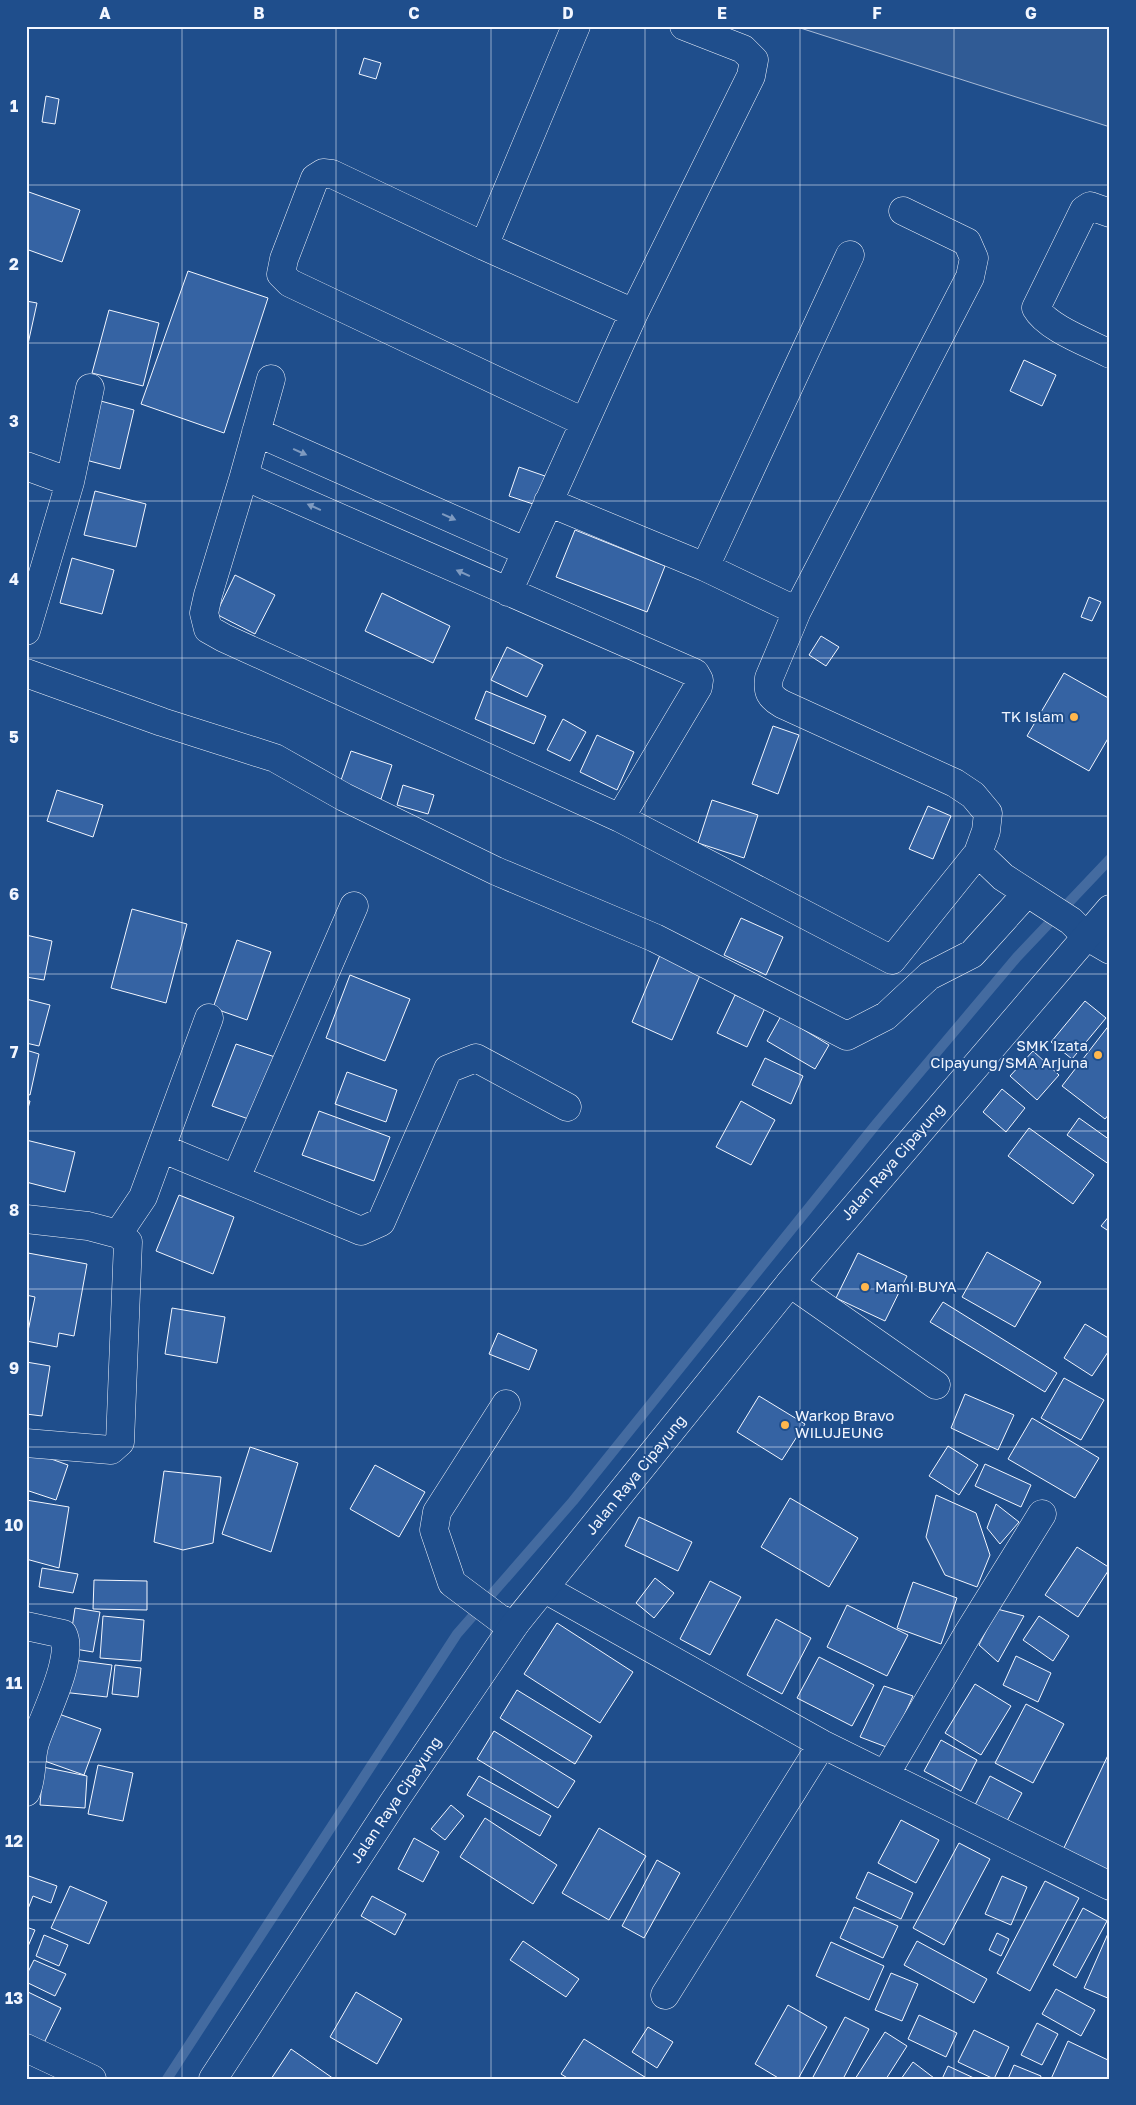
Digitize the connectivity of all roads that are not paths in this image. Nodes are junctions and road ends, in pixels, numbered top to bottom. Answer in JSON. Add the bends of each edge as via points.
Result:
{"nodes":[{"id":1,"x":576,"y":26,"type":"edge"},
{"id":2,"x":684,"y":26,"type":"edge"},
{"id":3,"x":902,"y":211,"type":"dead end"},
{"id":4,"x":1110,"y":213,"type":"edge"},
{"id":5,"x":484,"y":246,"type":"junction"},
{"id":6,"x":850,"y":255,"type":"dead end"},
{"id":7,"x":634,"y":313,"type":"junction"},
{"id":8,"x":1110,"y":354,"type":"edge"},
{"id":9,"x":271,"y":378,"type":"dead end"},
{"id":10,"x":90,"y":388,"type":"dead end"},
{"id":11,"x":584,"y":422,"type":"junction"},
{"id":12,"x":256,"y":432,"type":"junction"},
{"id":13,"x":26,"y":466,"type":"edge"},
{"id":14,"x":244,"y":476,"type":"junction"},
{"id":15,"x":70,"y":482,"type":"junction"},
{"id":16,"x":548,"y":502,"type":"junction"},
{"id":17,"x":525,"y":551,"type":"junction"},
{"id":18,"x":705,"y":567,"type":"junction"},
{"id":19,"x":508,"y":592,"type":"junction"},
{"id":20,"x":797,"y":611,"type":"junction"},
{"id":21,"x":26,"y":631,"type":"edge"},
{"id":22,"x":26,"y":673,"type":"edge"},
{"id":23,"x":620,"y":818,"type":"junction"},
{"id":24,"x":978,"y":853,"type":"junction"},
{"id":25,"x":1027,"y":893,"type":"junction"},
{"id":26,"x":354,"y":906,"type":"dead end"},
{"id":27,"x":1110,"y":909,"type":"edge"},
{"id":28,"x":1079,"y":929,"type":"junction"},
{"id":29,"x":1110,"y":950,"type":"edge"},
{"id":30,"x":209,"y":1018,"type":"dead end"},
{"id":31,"x":567,"y":1107,"type":"dead end"},
{"id":32,"x":161,"y":1148,"type":"junction"},
{"id":33,"x":236,"y":1178,"type":"junction"},
{"id":34,"x":26,"y":1219,"type":"edge"},
{"id":35,"x":118,"y":1234,"type":"junction"},
{"id":36,"x":790,"y":1283,"type":"junction"},
{"id":37,"x":936,"y":1386,"type":"dead end"},
{"id":38,"x":506,"y":1404,"type":"dead end"},
{"id":39,"x":26,"y":1444,"type":"edge"},
{"id":40,"x":1042,"y":1514,"type":"dead end"},
{"id":41,"x":545,"y":1588,"type":"junction"},
{"id":42,"x":507,"y":1621,"type":"junction"},
{"id":43,"x":26,"y":1626,"type":"edge"},
{"id":44,"x":822,"y":1744,"type":"junction"},
{"id":45,"x":885,"y":1775,"type":"junction"},
{"id":46,"x":26,"y":1792,"type":"edge"},
{"id":47,"x":1110,"y":1886,"type":"edge"},
{"id":48,"x":665,"y":1995,"type":"dead end"},
{"id":49,"x":26,"y":2048,"type":"edge"},
{"id":50,"x":90,"y":2078,"type":"edge"},
{"id":51,"x":213,"y":2079,"type":"edge"}],
"edges":[{"from":1,"to":5,"type":"street"},
{"from":2,"to":7,"type":"street","via":[[744,49],[754,60],[751,76]]},
{"from":3,"to":20,"type":"street","via":[[967,242],[974,258],[970,277]]},
{"from":4,"to":8,"type":"street","via":[[1090,206],[1084,210],[1036,308],[1040,316],[1050,323]]},
{"from":5,"to":7,"type":"street"},
{"from":5,"to":11,"type":"street","via":[[332,174],[323,173],[315,178],[281,274],[290,283]]},
{"from":6,"to":18,"type":"street"},
{"from":7,"to":11,"type":"street"},
{"from":9,"to":12,"type":"street"},
{"from":10,"to":15,"type":"street"},
{"from":11,"to":16,"type":"street"},
{"from":12,"to":14,"type":"street"},
{"from":12,"to":17,"type":"street","one_way":true},
{"from":13,"to":15,"type":"street"},
{"from":19,"to":14,"type":"street","one_way":true},
{"from":14,"to":23,"type":"street","via":[[208,595],[204,613],[208,629]]},
{"from":15,"to":21,"type":"street"},
{"from":16,"to":17,"type":"street"},
{"from":16,"to":18,"type":"street"},
{"from":17,"to":19,"type":"street"},
{"from":18,"to":20,"type":"street"},
{"from":19,"to":23,"type":"street","via":[[695,673],[699,680],[698,687]]},
{"from":20,"to":24,"type":"street","via":[[769,678],[767,689],[772,698],[933,772],[973,795],[988,813]]},
{"from":22,"to":25,"type":"street","via":[[274,758],[344,797],[496,871],[655,938],[847,1036],[886,1016],[929,976],[972,954]]},
{"from":23,"to":24,"type":"street","via":[[892,960]]},
{"from":24,"to":25,"type":"street","via":[[1003,877]]},
{"from":25,"to":28,"type":"street"},
{"from":26,"to":33,"type":"street"},
{"from":27,"to":28,"type":"street","name":"Jalan Raya Cipayung"},
{"from":28,"to":29,"type":"street"},
{"from":28,"to":36,"type":"street","name":"Jalan Raya Cipayung"},
{"from":30,"to":32,"type":"street"},
{"from":31,"to":33,"type":"street","via":[[476,1058],[448,1069],[381,1222],[361,1231]]},
{"from":32,"to":33,"type":"street"},
{"from":32,"to":35,"type":"street","via":[[143,1197]]},
{"from":34,"to":35,"type":"street","via":[[88,1226]]},
{"from":35,"to":39,"type":"street","via":[[128,1242],[120,1442],[112,1450]]},
{"from":36,"to":37,"type":"street"},
{"from":36,"to":41,"type":"street","name":"Jalan Raya Cipayung"},
{"from":38,"to":42,"type":"street","via":[[437,1512],[434,1530],[452,1583]]},
{"from":40,"to":45,"type":"street"},
{"from":41,"to":42,"type":"street","name":"Jalan Raya Cipayung"},
{"from":41,"to":44,"type":"street"},
{"from":42,"to":51,"type":"street","name":"Jalan Raya Cipayung"},
{"from":43,"to":46,"type":"street","via":[[63,1634],[67,1641],[54,1697],[35,1744]]},
{"from":44,"to":45,"type":"street"},
{"from":44,"to":48,"type":"street"},
{"from":45,"to":47,"type":"street"},
{"from":49,"to":50,"type":"street"}]}
